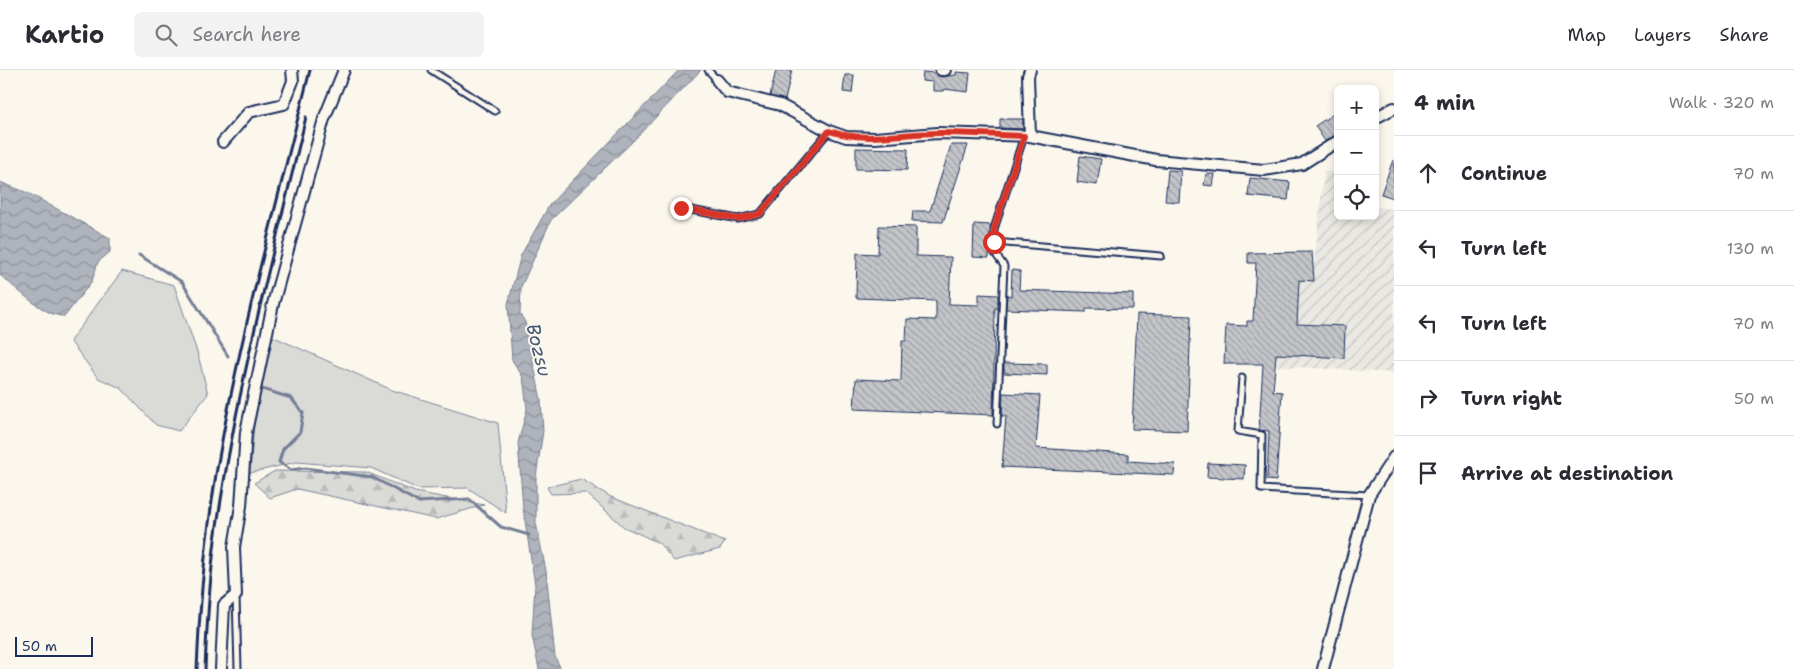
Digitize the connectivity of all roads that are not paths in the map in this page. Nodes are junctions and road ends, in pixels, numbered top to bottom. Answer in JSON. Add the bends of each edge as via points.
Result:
{"nodes":[{"id":1,"x":292,"y":70,"type":"edge"},
{"id":2,"x":344,"y":70,"type":"edge"},
{"id":3,"x":431,"y":70,"type":"edge"},
{"id":4,"x":708,"y":70,"type":"edge"},
{"id":5,"x":941,"y":70,"type":"edge"},
{"id":6,"x":945,"y":70,"type":"edge"},
{"id":7,"x":1030,"y":70,"type":"edge"},
{"id":8,"x":717,"y":80,"type":"joint"},
{"id":9,"x":1394,"y":108,"type":"edge"},
{"id":10,"x":495,"y":111,"type":"dead end"},
{"id":11,"x":1379,"y":116,"type":"edge"},
{"id":12,"x":829,"y":131,"type":"junction"},
{"id":13,"x":1027,"y":136,"type":"junction"},
{"id":14,"x":224,"y":142,"type":"dead end"},
{"id":15,"x":1334,"y":144,"type":"edge"},
{"id":16,"x":681,"y":208,"type":"dead end"},
{"id":17,"x":994,"y":242,"type":"junction"},
{"id":18,"x":1161,"y":256,"type":"dead end"},
{"id":19,"x":1242,"y":378,"type":"dead end"},
{"id":20,"x":997,"y":424,"type":"dead end"},
{"id":21,"x":1394,"y":457,"type":"edge"},
{"id":22,"x":1369,"y":495,"type":"junction"},
{"id":23,"x":236,"y":595,"type":"junction"},
{"id":24,"x":221,"y":669,"type":"edge"},
{"id":25,"x":238,"y":669,"type":"edge"},
{"id":26,"x":1323,"y":669,"type":"edge"}],
"edges":[{"from":1,"to":14,"type":"street","via":[[293,81],[284,104],[249,112]]},
{"from":2,"to":23,"type":"street","via":[[324,119],[273,304],[246,432],[241,506],[234,547]]},
{"from":3,"to":10,"type":"lane"},
{"from":4,"to":8,"type":"lane"},
{"from":5,"to":6,"type":"street"},
{"from":7,"to":13,"type":"street"},
{"from":8,"to":12,"type":"street","via":[[727,92],[780,106]]},
{"from":9,"to":11,"type":"street"},
{"from":12,"to":13,"type":"street","via":[[846,137],[875,138],[938,133]]},
{"from":12,"to":16,"type":"lane","via":[[760,214],[738,219]]},
{"from":13,"to":15,"type":"street","via":[[1156,160],[1264,170],[1302,164]]},
{"from":13,"to":17,"type":"lane","via":[[994,229]]},
{"from":17,"to":18,"type":"lane"},
{"from":17,"to":20,"type":"lane","via":[[994,252],[1004,266]]},
{"from":19,"to":22,"type":"lane","via":[[1238,431],[1262,435],[1261,490]]},
{"from":21,"to":22,"type":"street"},
{"from":22,"to":26,"type":"street"},
{"from":23,"to":24,"type":"street","via":[[224,605]]},
{"from":23,"to":25,"type":"lane"}]}
